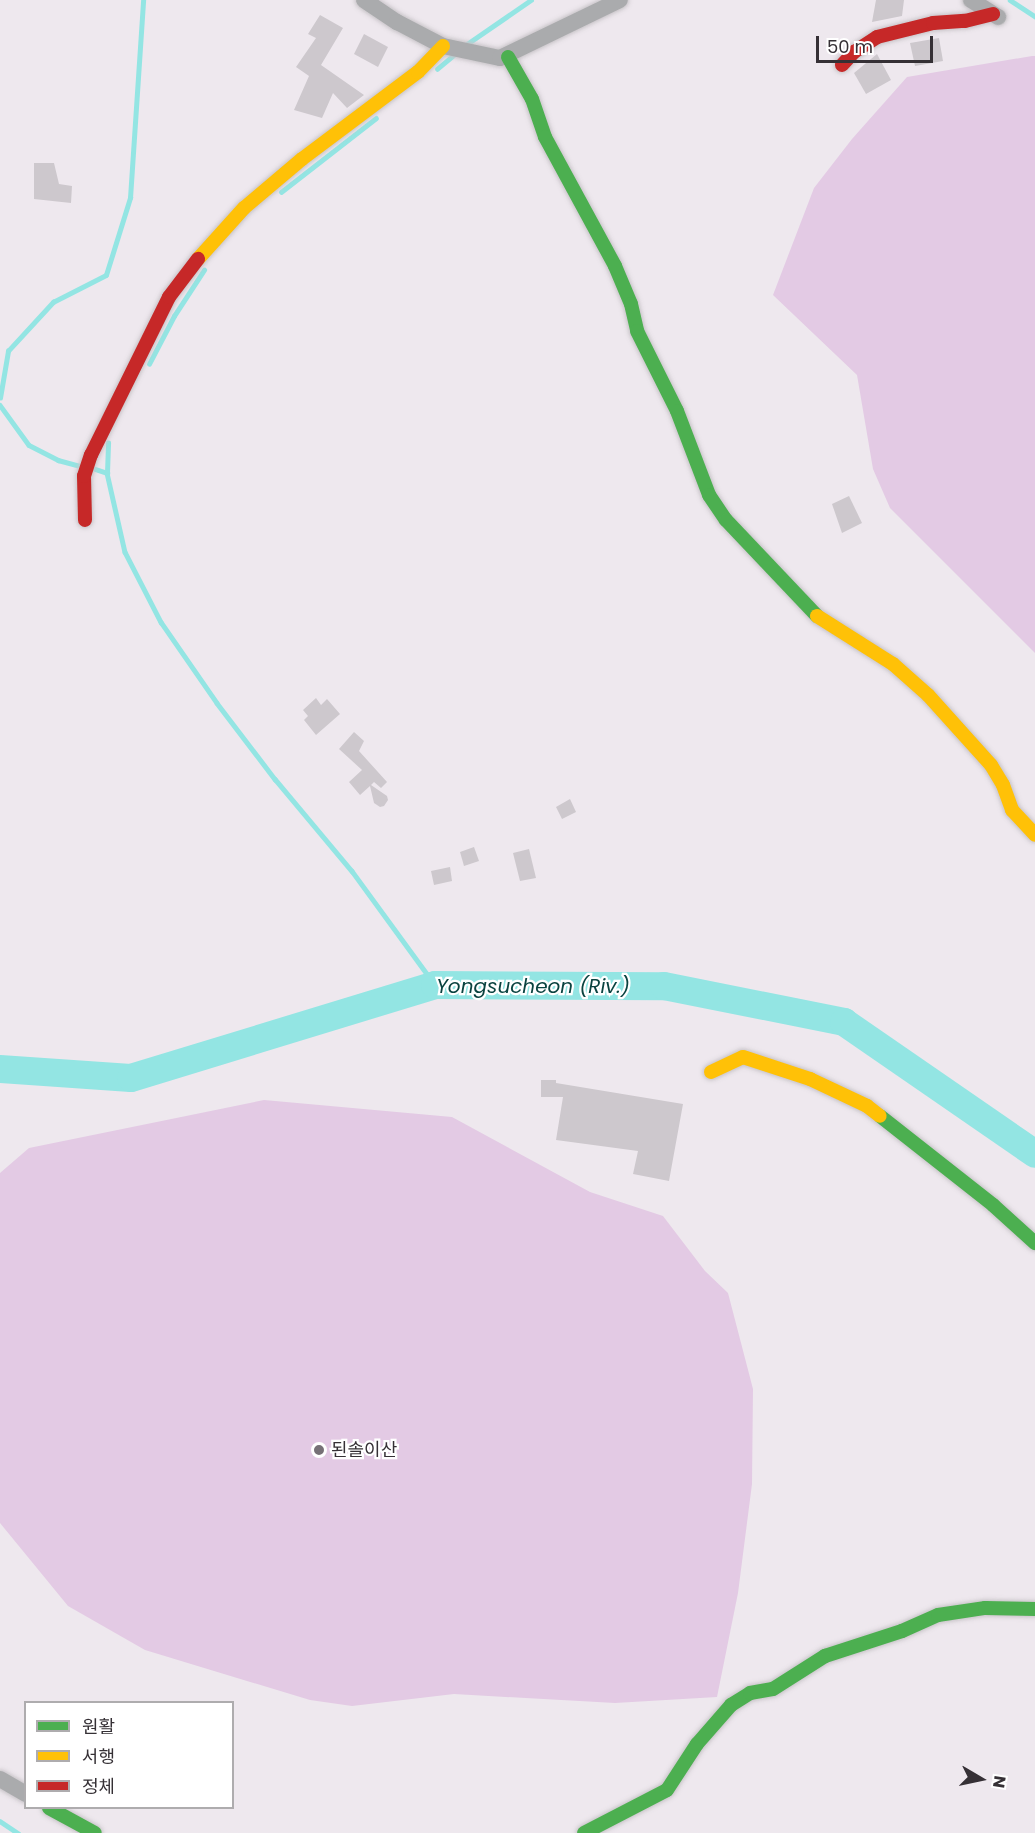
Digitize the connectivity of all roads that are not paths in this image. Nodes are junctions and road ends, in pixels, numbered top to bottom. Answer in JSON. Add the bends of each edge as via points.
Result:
{"nodes":[{"id":1,"x":364,"y":0,"type":"edge"},
{"id":2,"x":620,"y":0,"type":"edge"},
{"id":3,"x":971,"y":0,"type":"edge"},
{"id":4,"x":998,"y":17,"type":"joint"},
{"id":5,"x":445,"y":47,"type":"junction"},
{"id":6,"x":508,"y":57,"type":"junction"},
{"id":7,"x":842,"y":65,"type":"dead end"},
{"id":8,"x":85,"y":520,"type":"dead end"},
{"id":9,"x":1035,"y":835,"type":"edge"},
{"id":10,"x":711,"y":1072,"type":"dead end"},
{"id":11,"x":1035,"y":1244,"type":"edge"},
{"id":12,"x":1035,"y":1609,"type":"edge"},
{"id":13,"x":0,"y":1779,"type":"edge"},
{"id":14,"x":24,"y":1793,"type":"edge"},
{"id":15,"x":51,"y":1809,"type":"edge"},
{"id":16,"x":95,"y":1833,"type":"edge"},
{"id":17,"x":584,"y":1833,"type":"edge"}],
"edges":[{"from":1,"to":5,"type":"street","via":[[389,18]]},
{"from":2,"to":6,"type":"street"},
{"from":3,"to":4,"type":"street"},
{"from":4,"to":7,"type":"street","via":[[933,23],[877,37]]},
{"from":5,"to":6,"type":"street","via":[[478,56]]},
{"from":5,"to":8,"type":"street","via":[[418,72],[279,177],[207,248],[168,297],[91,455],[84,476]]},
{"from":6,"to":9,"type":"street","via":[[532,99],[545,137],[615,266],[637,331],[677,411],[709,495],[780,581],[820,619],[893,664],[928,695],[991,765],[1012,810]]},
{"from":10,"to":11,"type":"street","via":[[743,1057],[810,1079],[867,1106],[993,1205]]},
{"from":12,"to":17,"type":"street","via":[[985,1608],[938,1615],[825,1656],[773,1689],[750,1693],[731,1705],[697,1744],[667,1790]]},
{"from":13,"to":14,"type":"street"},
{"from":15,"to":16,"type":"street"}]}
